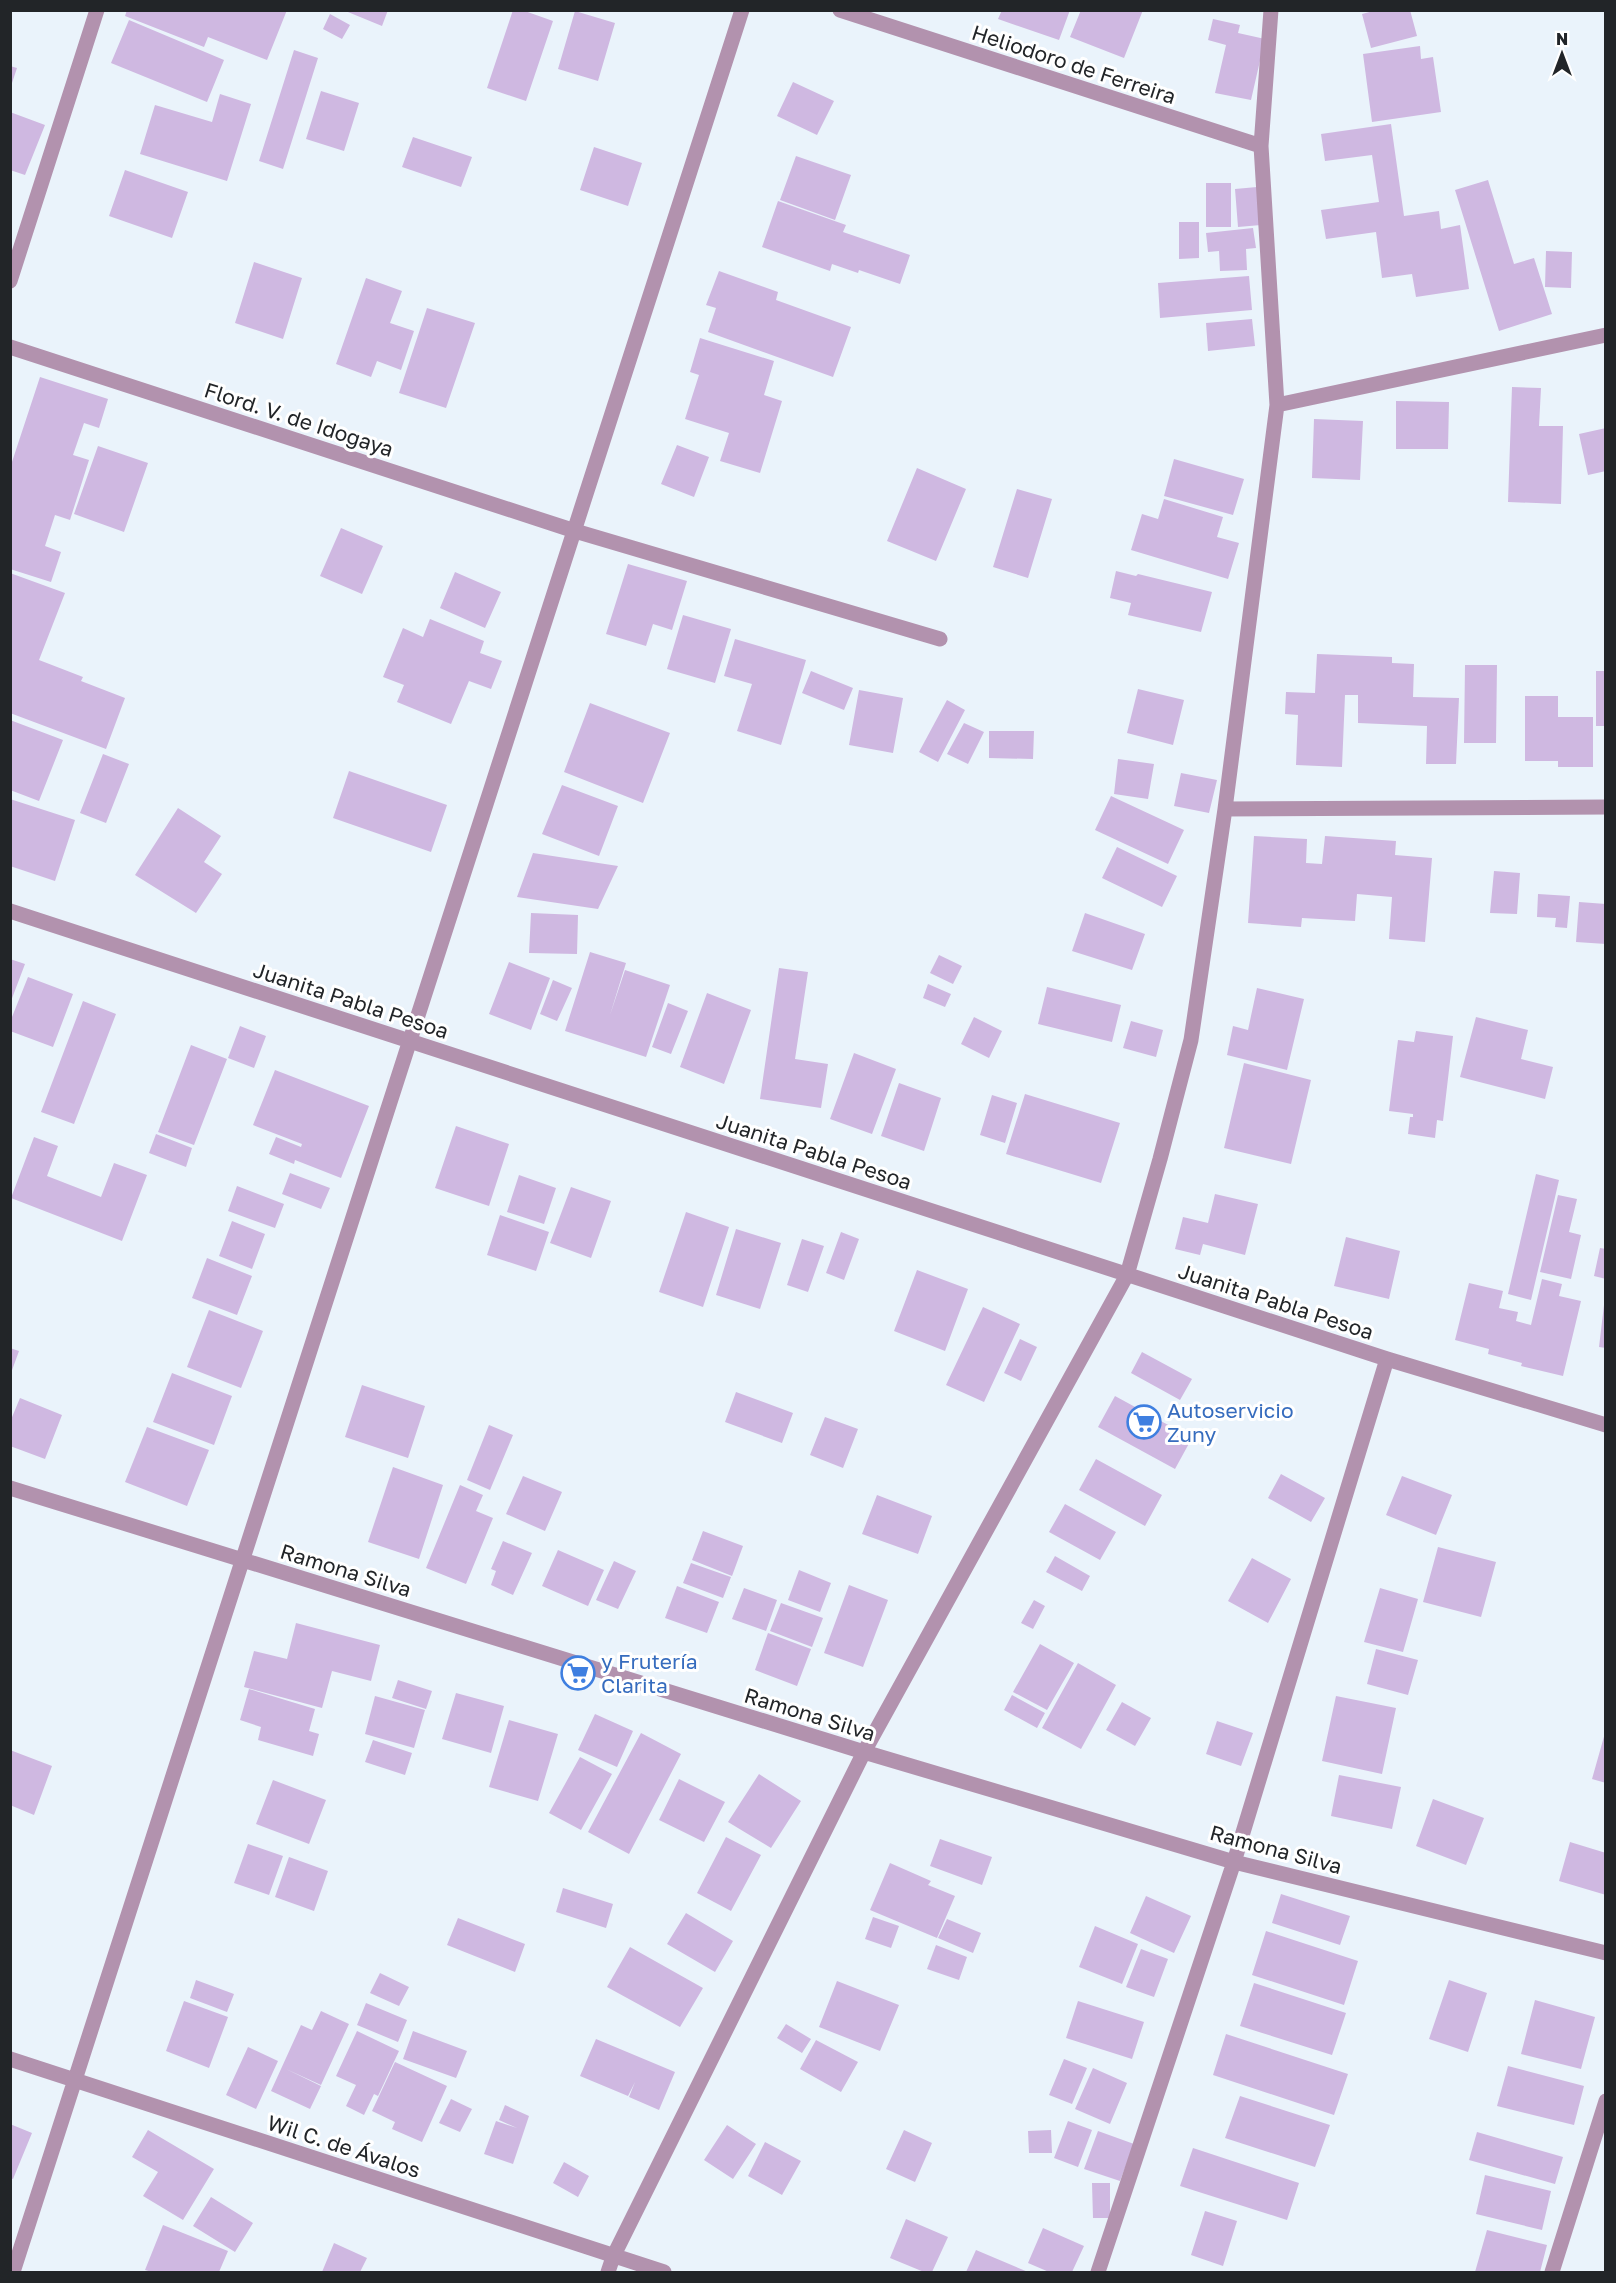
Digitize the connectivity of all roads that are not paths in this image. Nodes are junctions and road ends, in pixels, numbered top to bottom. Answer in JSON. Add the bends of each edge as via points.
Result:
{"nodes":[{"id":1,"x":97,"y":10,"type":"edge"},
{"id":2,"x":742,"y":10,"type":"edge"},
{"id":3,"x":840,"y":10,"type":"edge"},
{"id":4,"x":1271,"y":10,"type":"edge"},
{"id":5,"x":1261,"y":146,"type":"junction"},
{"id":6,"x":10,"y":281,"type":"edge"},
{"id":7,"x":1605,"y":335,"type":"edge"},
{"id":8,"x":10,"y":347,"type":"edge"},
{"id":9,"x":1277,"y":405,"type":"junction"},
{"id":10,"x":575,"y":531,"type":"junction"},
{"id":11,"x":940,"y":639,"type":"dead end"},
{"id":12,"x":1605,"y":807,"type":"edge"},
{"id":13,"x":1225,"y":809,"type":"junction"},
{"id":14,"x":10,"y":911,"type":"edge"},
{"id":15,"x":410,"y":1042,"type":"junction"},
{"id":16,"x":1127,"y":1275,"type":"junction"},
{"id":17,"x":1387,"y":1359,"type":"junction"},
{"id":18,"x":1605,"y":1425,"type":"edge"},
{"id":19,"x":10,"y":1488,"type":"edge"},
{"id":20,"x":243,"y":1560,"type":"junction"},
{"id":21,"x":864,"y":1752,"type":"junction"},
{"id":22,"x":1234,"y":1862,"type":"junction"},
{"id":23,"x":1605,"y":1953,"type":"edge"},
{"id":24,"x":10,"y":2059,"type":"edge"},
{"id":25,"x":76,"y":2080,"type":"junction"},
{"id":26,"x":1605,"y":2101,"type":"edge"},
{"id":27,"x":613,"y":2257,"type":"junction"},
{"id":28,"x":13,"y":2272,"type":"edge"},
{"id":29,"x":608,"y":2272,"type":"edge"},
{"id":30,"x":664,"y":2272,"type":"edge"},
{"id":31,"x":1098,"y":2272,"type":"edge"},
{"id":32,"x":1552,"y":2272,"type":"edge"}],
"edges":[{"from":1,"to":6,"type":"street"},
{"from":2,"to":10,"type":"street"},
{"from":3,"to":5,"type":"street","name":"Heliodoro de Ferreira"},
{"from":4,"to":5,"type":"street"},
{"from":5,"to":9,"type":"street"},
{"from":7,"to":9,"type":"street"},
{"from":8,"to":10,"type":"street","name":"Flord. V. de Idogaya"},
{"from":9,"to":13,"type":"street"},
{"from":10,"to":11,"type":"street","name":"Flord. V. de Idogaya"},
{"from":10,"to":15,"type":"street"},
{"from":12,"to":13,"type":"street"},
{"from":13,"to":16,"type":"street","via":[[1191,1040]]},
{"from":14,"to":15,"type":"street","name":"Juanita Pabla Pesoa"},
{"from":15,"to":16,"type":"street","name":"Juanita Pabla Pesoa"},
{"from":15,"to":20,"type":"street"},
{"from":16,"to":17,"type":"street","name":"Juanita Pabla Pesoa"},
{"from":16,"to":21,"type":"street"},
{"from":17,"to":18,"type":"street","name":"Juanita Pabla Pesoa"},
{"from":17,"to":22,"type":"street"},
{"from":19,"to":20,"type":"street","name":"Ramona Silva"},
{"from":20,"to":21,"type":"street","name":"Ramona Silva"},
{"from":20,"to":25,"type":"street"},
{"from":21,"to":22,"type":"street","name":"Ramona Silva"},
{"from":21,"to":27,"type":"street"},
{"from":22,"to":23,"type":"street","name":"Ramona Silva"},
{"from":22,"to":31,"type":"street"},
{"from":24,"to":25,"type":"street","name":"Wil C. de Ávalos"},
{"from":25,"to":27,"type":"street","name":"Wil C. de Ávalos"},
{"from":25,"to":28,"type":"street"},
{"from":26,"to":32,"type":"street"},
{"from":27,"to":29,"type":"street"},
{"from":27,"to":30,"type":"street","name":"Wil C. de Ávalos"}]}
